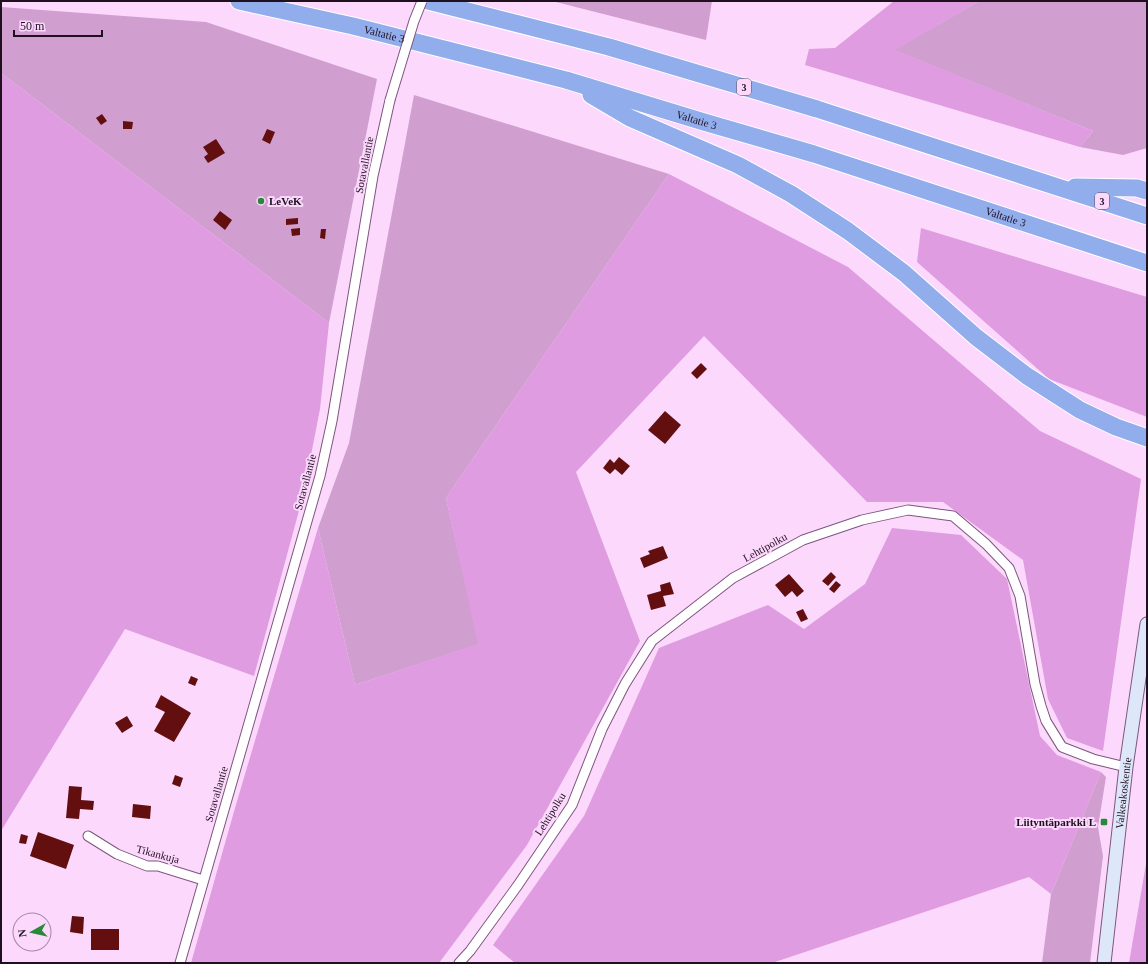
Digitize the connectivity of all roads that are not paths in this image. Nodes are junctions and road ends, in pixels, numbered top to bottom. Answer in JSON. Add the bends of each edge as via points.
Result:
{"nodes":[{"id":1,"x":239,"y":1,"type":"edge"},
{"id":2,"x":422,"y":1,"type":"edge"},
{"id":3,"x":428,"y":1,"type":"edge"},
{"id":4,"x":566,"y":80,"type":"junction"},
{"id":5,"x":1057,"y":186,"type":"junction"},
{"id":6,"x":1147,"y":191,"type":"edge"},
{"id":7,"x":1147,"y":216,"type":"edge"},
{"id":8,"x":1147,"y":263,"type":"edge"},
{"id":9,"x":1147,"y":438,"type":"edge"},
{"id":10,"x":1147,"y":624,"type":"edge"},
{"id":11,"x":1126,"y":767,"type":"junction"},
{"id":12,"x":88,"y":836,"type":"dead end"},
{"id":13,"x":203,"y":880,"type":"junction"},
{"id":14,"x":180,"y":963,"type":"edge"},
{"id":15,"x":459,"y":963,"type":"edge"},
{"id":16,"x":1104,"y":963,"type":"edge"}],
"edges":[{"from":1,"to":4,"type":"highway","name":"Valtatie 3","via":[[353,26]]},
{"from":2,"to":13,"type":"street","name":"Sotavallantie","bridge":true,"via":[[390,100],[373,176],[332,421],[320,476]]},
{"from":3,"to":5,"type":"highway","number":"3","via":[[609,47],[817,109]]},
{"from":4,"to":8,"type":"highway","name":"Valtatie 3","via":[[814,154]]},
{"from":4,"to":9,"type":"highway","via":[[630,118],[738,165],[791,194],[848,231],[904,273],[976,337],[1027,376],[1080,410]]},
{"from":5,"to":6,"type":"highway","via":[[1137,188]]},
{"from":5,"to":7,"type":"highway","number":"3"},
{"from":10,"to":11,"type":"street","name":"Valkeakoskentie"},
{"from":11,"to":15,"type":"street","name":"Lehtipolku","via":[[1093,759],[1062,747],[1046,721],[1041,706],[1020,596],[1010,568],[986,544],[953,516],[908,510],[862,520],[803,540],[733,578],[652,641],[602,729],[572,805],[518,884]]},
{"from":11,"to":16,"type":"street","name":"Valkeakoskentie"},
{"from":12,"to":13,"type":"street","name":"Tikankuja","via":[[117,854],[146,866],[158,866]]},
{"from":13,"to":14,"type":"street","name":"Sotavallantie"}]}
